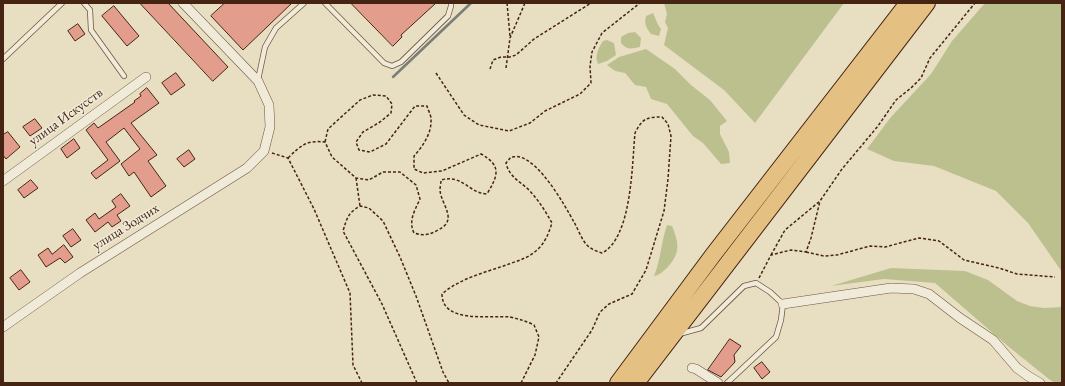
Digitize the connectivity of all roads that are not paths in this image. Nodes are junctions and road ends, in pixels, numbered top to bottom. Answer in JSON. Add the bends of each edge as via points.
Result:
{"nodes":[{"id":1,"x":62,"y":3,"type":"edge"},
{"id":2,"x":84,"y":3,"type":"edge"},
{"id":3,"x":183,"y":3,"type":"edge"},
{"id":4,"x":304,"y":3,"type":"edge"},
{"id":5,"x":325,"y":3,"type":"edge"},
{"id":6,"x":451,"y":3,"type":"edge"},
{"id":7,"x":908,"y":3,"type":"edge"},
{"id":8,"x":927,"y":3,"type":"edge"},
{"id":9,"x":3,"y":59,"type":"edge"},
{"id":10,"x":124,"y":76,"type":"dead end"},
{"id":11,"x":146,"y":77,"type":"dead end"},
{"id":12,"x":258,"y":81,"type":"junction"},
{"id":13,"x":3,"y":181,"type":"edge"},
{"id":14,"x":783,"y":304,"type":"junction"},
{"id":15,"x":3,"y":327,"type":"edge"},
{"id":16,"x":672,"y":336,"type":"junction"},
{"id":17,"x":692,"y":368,"type":"dead end"},
{"id":18,"x":618,"y":383,"type":"edge"},
{"id":19,"x":636,"y":383,"type":"edge"},
{"id":20,"x":718,"y":383,"type":"edge"},
{"id":21,"x":727,"y":383,"type":"edge"},
{"id":22,"x":1040,"y":383,"type":"edge"}],
"edges":[{"from":1,"to":9,"type":"lane"},
{"from":2,"to":10,"type":"lane","via":[[90,10],[91,30]]},
{"from":3,"to":12,"type":"street"},
{"from":4,"to":12,"type":"lane","via":[[276,28],[265,48]]},
{"from":5,"to":6,"type":"lane","via":[[384,63],[392,66],[401,62],[448,16]]},
{"from":7,"to":18,"type":"highway"},
{"from":8,"to":16,"type":"highway"},
{"from":11,"to":13,"type":"street","name":"улица Искусств"},
{"from":12,"to":15,"type":"street","name":"улица Зодчих","via":[[269,105],[270,127],[264,152],[247,168],[80,273]]},
{"from":14,"to":16,"type":"lane","via":[[756,283],[744,286],[701,328]]},
{"from":14,"to":21,"type":"lane","via":[[776,337]]},
{"from":14,"to":22,"type":"street","via":[[891,288],[914,288],[929,294],[993,340],[1017,368]]},
{"from":16,"to":19,"type":"highway"},
{"from":17,"to":20,"type":"street"}]}
